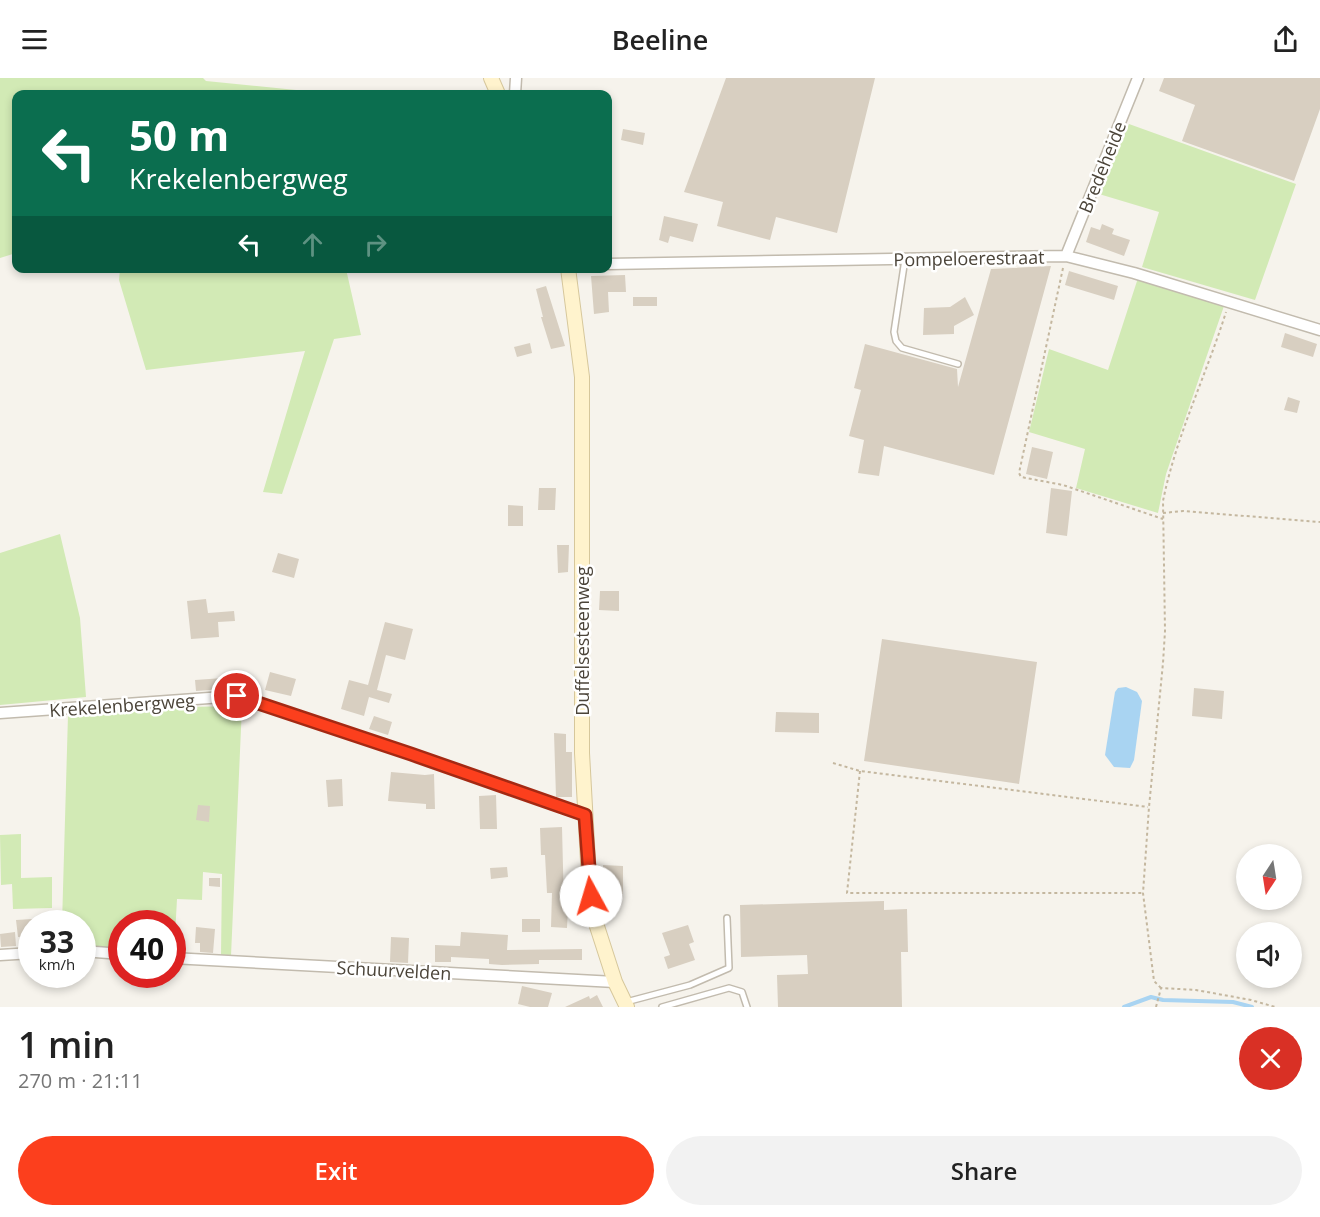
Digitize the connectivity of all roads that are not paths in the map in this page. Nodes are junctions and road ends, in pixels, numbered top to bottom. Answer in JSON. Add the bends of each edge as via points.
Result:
{"nodes":[{"id":1,"x":1138,"y":78,"type":"edge"},
{"id":2,"x":1066,"y":256,"type":"junction"},
{"id":3,"x":905,"y":259,"type":"junction"},
{"id":4,"x":612,"y":264,"type":"edge"},
{"id":5,"x":569,"y":273,"type":"edge"},
{"id":6,"x":1320,"y":330,"type":"edge"},
{"id":7,"x":958,"y":364,"type":"dead end"},
{"id":8,"x":0,"y":713,"type":"edge"},
{"id":9,"x":585,"y":815,"type":"junction"},
{"id":10,"x":727,"y":918,"type":"dead end"},
{"id":11,"x":18,"y":954,"type":"edge"},
{"id":12,"x":0,"y":955,"type":"edge"},
{"id":13,"x":186,"y":959,"type":"edge"},
{"id":14,"x":615,"y":982,"type":"junction"},
{"id":15,"x":626,"y":1004,"type":"edge"},
{"id":16,"x":662,"y":1007,"type":"edge"},
{"id":17,"x":747,"y":1007,"type":"edge"}],
"edges":[{"from":1,"to":2,"type":"street","name":"Bredeheide"},
{"from":2,"to":3,"type":"street","name":"Pompeloerestraat"},
{"from":2,"to":6,"type":"street","name":"Pompeloerestraat"},
{"from":3,"to":4,"type":"street","name":"Pompeloerestraat"},
{"from":3,"to":7,"type":"lane","via":[[894,332],[896,342],[902,348]]},
{"from":5,"to":9,"type":"street","name":"Duffelsesteenweg","via":[[582,377]]},
{"from":8,"to":9,"type":"street","name":"Krekelenbergweg","via":[[237,696]]},
{"from":9,"to":14,"type":"street","name":"Duffelsesteenweg","via":[[593,914]]},
{"from":10,"to":15,"type":"lane","via":[[729,968],[690,985]]},
{"from":11,"to":12,"type":"street"},
{"from":13,"to":14,"type":"street","name":"Schuurvelden"},
{"from":14,"to":15,"type":"street","name":"Duffelsesteenweg"},
{"from":16,"to":17,"type":"lane","via":[[729,988],[742,992]]}]}
